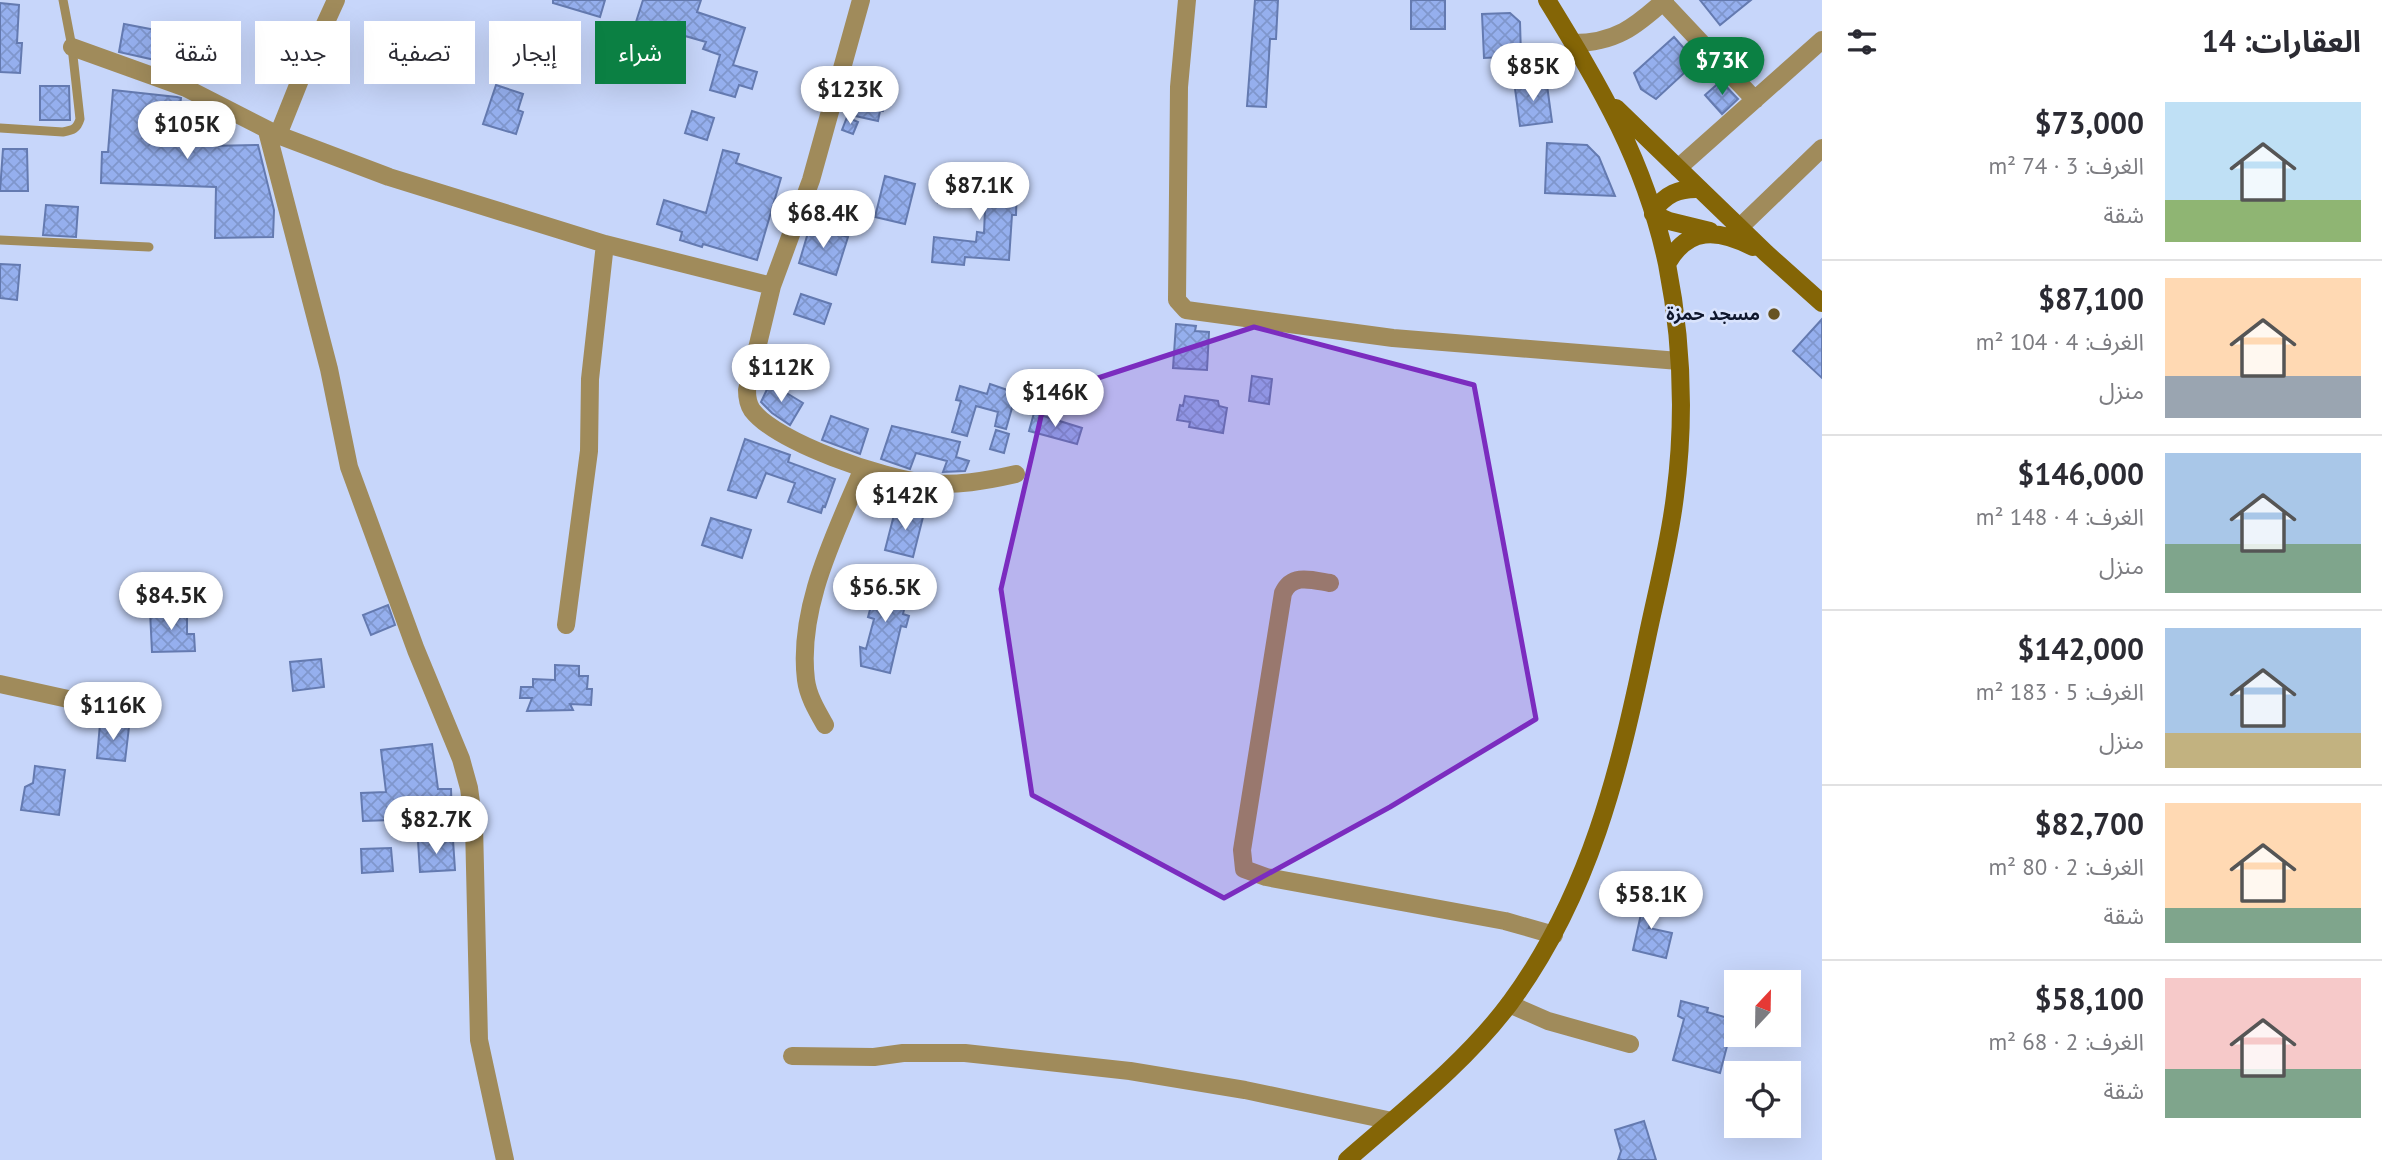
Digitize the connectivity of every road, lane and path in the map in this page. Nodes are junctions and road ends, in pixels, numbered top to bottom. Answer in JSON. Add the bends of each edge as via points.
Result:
{"nodes":[{"id":1,"x":63,"y":0,"type":"edge"},
{"id":2,"x":336,"y":0,"type":"edge"},
{"id":3,"x":861,"y":0,"type":"edge"},
{"id":4,"x":1187,"y":0,"type":"edge"},
{"id":5,"x":1547,"y":0,"type":"edge"},
{"id":6,"x":1664,"y":1,"type":"edge"},
{"id":7,"x":1822,"y":40,"type":"edge"},
{"id":8,"x":1573,"y":43,"type":"junction"},
{"id":9,"x":72,"y":47,"type":"junction"},
{"id":10,"x":1607,"y":100,"type":"junction"},
{"id":11,"x":1755,"y":100,"type":"junction"},
{"id":12,"x":0,"y":128,"type":"edge"},
{"id":13,"x":273,"y":133,"type":"junction"},
{"id":14,"x":1822,"y":148,"type":"edge"},
{"id":15,"x":1678,"y":168,"type":"junction"},
{"id":16,"x":1700,"y":190,"type":"junction"},
{"id":17,"x":1653,"y":213,"type":"junction"},
{"id":18,"x":1739,"y":228,"type":"junction"},
{"id":19,"x":1713,"y":233,"type":"junction"},
{"id":20,"x":0,"y":240,"type":"edge"},
{"id":21,"x":605,"y":244,"type":"junction"},
{"id":22,"x":149,"y":247,"type":"dead end"},
{"id":23,"x":1766,"y":253,"type":"junction"},
{"id":24,"x":1667,"y":264,"type":"junction"},
{"id":25,"x":772,"y":286,"type":"junction"},
{"id":26,"x":1822,"y":303,"type":"edge"},
{"id":27,"x":1679,"y":361,"type":"junction"},
{"id":28,"x":863,"y":468,"type":"junction"},
{"id":29,"x":1016,"y":474,"type":"dead end"},
{"id":30,"x":1330,"y":583,"type":"dead end"},
{"id":31,"x":566,"y":625,"type":"dead end"},
{"id":32,"x":0,"y":684,"type":"edge"},
{"id":33,"x":118,"y":710,"type":"dead end"},
{"id":34,"x":825,"y":725,"type":"dead end"},
{"id":35,"x":1554,"y":935,"type":"junction"},
{"id":36,"x":1509,"y":1004,"type":"junction"},
{"id":37,"x":1630,"y":1044,"type":"dead end"},
{"id":38,"x":792,"y":1056,"type":"dead end"},
{"id":39,"x":1392,"y":1121,"type":"junction"},
{"id":40,"x":505,"y":1160,"type":"edge"},
{"id":41,"x":1347,"y":1160,"type":"edge"}],
"edges":[{"from":1,"to":9,"type":"lane"},
{"from":2,"to":13,"type":"street"},
{"from":3,"to":25,"type":"street","via":[[811,180]]},
{"from":4,"to":27,"type":"street","via":[[1179,87],[1177,300],[1181,307],[1393,338]]},
{"from":5,"to":8,"type":"main road"},
{"from":6,"to":8,"type":"street","via":[[1626,31],[1600,41]]},
{"from":6,"to":11,"type":"street"},
{"from":7,"to":11,"type":"street"},
{"from":8,"to":10,"type":"main road"},
{"from":9,"to":12,"type":"lane","via":[[78,125],[63,132]]},
{"from":9,"to":13,"type":"street","via":[[186,88]]},
{"from":10,"to":15,"type":"main road"},
{"from":10,"to":17,"type":"main road"},
{"from":11,"to":15,"type":"street"},
{"from":13,"to":21,"type":"street","via":[[389,177]]},
{"from":13,"to":40,"type":"street","via":[[349,467],[461,759],[468,788],[474,825],[479,1040]]},
{"from":14,"to":18,"type":"street"},
{"from":15,"to":16,"type":"main road"},
{"from":16,"to":17,"type":"main road","via":[[1678,190]]},
{"from":16,"to":18,"type":"main road"},
{"from":17,"to":19,"type":"main road"},
{"from":17,"to":24,"type":"main road"},
{"from":18,"to":23,"type":"main road"},
{"from":19,"to":23,"type":"main road"},
{"from":19,"to":24,"type":"main road","via":[[1685,242]]},
{"from":20,"to":22,"type":"lane"},
{"from":21,"to":25,"type":"street"},
{"from":21,"to":31,"type":"street","via":[[590,379],[589,451]]},
{"from":23,"to":26,"type":"main road"},
{"from":24,"to":27,"type":"main road"},
{"from":25,"to":28,"type":"street","via":[[747,390],[751,409],[795,441]]},
{"from":27,"to":35,"type":"main road","via":[[1675,497],[1634,696],[1608,804],[1580,882]]},
{"from":28,"to":29,"type":"street","via":[[924,483],[975,484]]},
{"from":28,"to":34,"type":"street","via":[[810,609],[806,680]]},
{"from":30,"to":35,"type":"street","via":[[1294,580],[1283,593],[1242,850],[1244,869]]},
{"from":32,"to":33,"type":"street"},
{"from":35,"to":36,"type":"main road"},
{"from":36,"to":37,"type":"street","via":[[1548,1021]]},
{"from":36,"to":39,"type":"main road","via":[[1479,1041]]},
{"from":38,"to":39,"type":"street","via":[[965,1053],[1116,1069]]},
{"from":39,"to":41,"type":"main road"}]}
